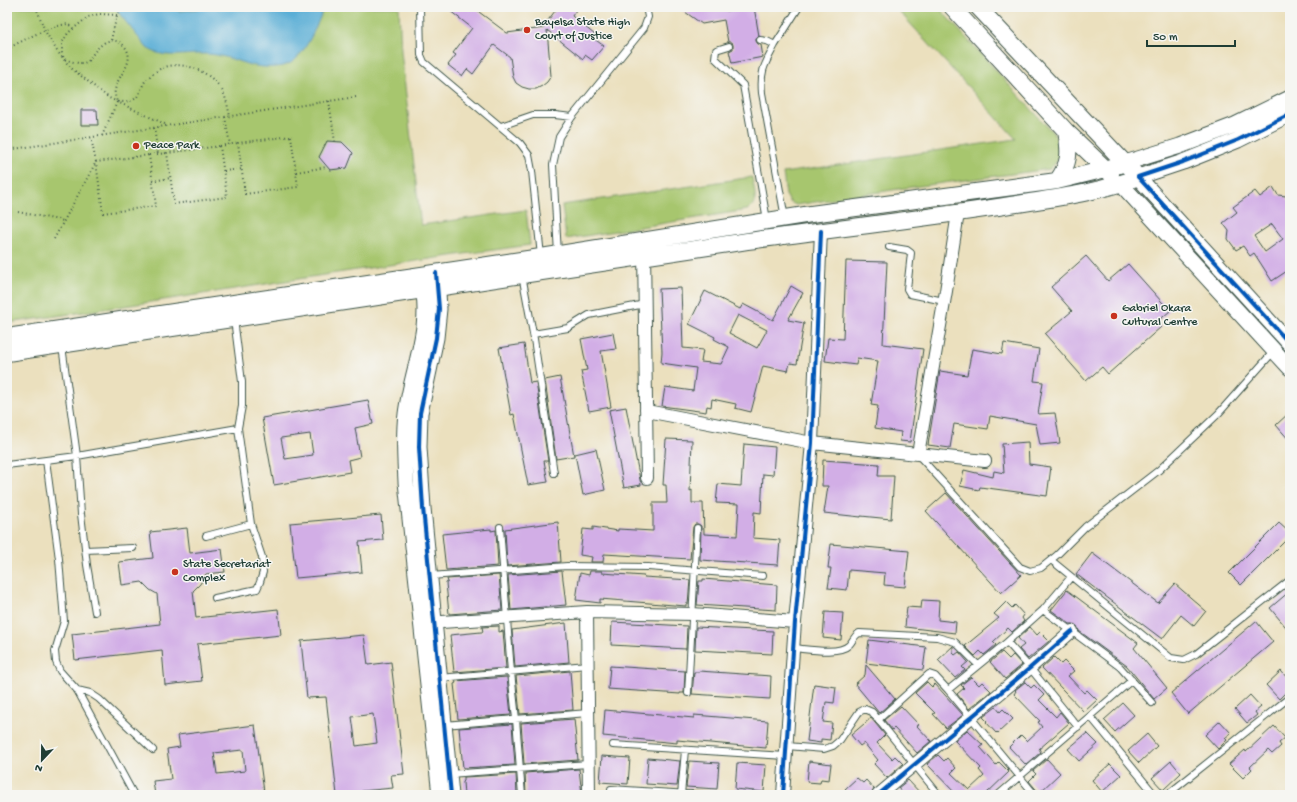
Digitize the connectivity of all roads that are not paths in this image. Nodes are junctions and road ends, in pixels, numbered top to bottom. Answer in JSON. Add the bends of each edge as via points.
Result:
{"nodes":[{"id":1,"x":420,"y":7,"type":"edge"},
{"id":2,"x":646,"y":7,"type":"edge"},
{"id":3,"x":799,"y":7,"type":"edge"},
{"id":4,"x":952,"y":7,"type":"edge"},
{"id":5,"x":978,"y":7,"type":"edge"},
{"id":6,"x":760,"y":40,"type":"dead end"},
{"id":7,"x":775,"y":45,"type":"junction"},
{"id":8,"x":729,"y":46,"type":"dead end"},
{"id":9,"x":1290,"y":98,"type":"edge"},
{"id":10,"x":1290,"y":114,"type":"edge"},
{"id":11,"x":572,"y":118,"type":"junction"},
{"id":12,"x":501,"y":126,"type":"junction"},
{"id":13,"x":1066,"y":132,"type":"junction"},
{"id":14,"x":1124,"y":163,"type":"junction"},
{"id":15,"x":1106,"y":169,"type":"junction"},
{"id":16,"x":1138,"y":177,"type":"junction"},
{"id":17,"x":1057,"y":181,"type":"junction"},
{"id":18,"x":1120,"y":184,"type":"junction"},
{"id":19,"x":958,"y":213,"type":"junction"},
{"id":20,"x":785,"y":219,"type":"junction"},
{"id":21,"x":767,"y":221,"type":"junction"},
{"id":22,"x":821,"y":231,"type":"junction"},
{"id":23,"x":889,"y":247,"type":"dead end"},
{"id":24,"x":644,"y":249,"type":"junction"},
{"id":25,"x":558,"y":254,"type":"junction"},
{"id":26,"x":541,"y":257,"type":"junction"},
{"id":27,"x":521,"y":274,"type":"junction"},
{"id":28,"x":429,"y":281,"type":"junction"},
{"id":29,"x":944,"y":301,"type":"junction"},
{"id":30,"x":645,"y":304,"type":"junction"},
{"id":31,"x":234,"y":320,"type":"junction"},
{"id":32,"x":532,"y":334,"type":"junction"},
{"id":33,"x":7,"y":337,"type":"edge"},
{"id":34,"x":1290,"y":344,"type":"edge"},
{"id":35,"x":62,"y":346,"type":"junction"},
{"id":36,"x":1274,"y":351,"type":"junction"},
{"id":37,"x":7,"y":353,"type":"edge"},
{"id":38,"x":1290,"y":368,"type":"edge"},
{"id":39,"x":646,"y":409,"type":"junction"},
{"id":40,"x":238,"y":428,"type":"junction"},
{"id":41,"x":812,"y":443,"type":"junction"},
{"id":42,"x":918,"y":454,"type":"junction"},
{"id":43,"x":77,"y":456,"type":"junction"},
{"id":44,"x":46,"y":460,"type":"junction"},
{"id":45,"x":985,"y":461,"type":"dead end"},
{"id":46,"x":7,"y":465,"type":"edge"},
{"id":47,"x":554,"y":472,"type":"dead end"},
{"id":48,"x":647,"y":478,"type":"dead end"},
{"id":49,"x":251,"y":524,"type":"junction"},
{"id":50,"x":500,"y":527,"type":"dead end"},
{"id":51,"x":697,"y":528,"type":"dead end"},
{"id":52,"x":206,"y":536,"type":"dead end"},
{"id":53,"x":133,"y":548,"type":"dead end"},
{"id":54,"x":85,"y":550,"type":"junction"},
{"id":55,"x":1051,"y":560,"type":"junction"},
{"id":56,"x":503,"y":570,"type":"junction"},
{"id":57,"x":695,"y":571,"type":"junction"},
{"id":58,"x":430,"y":576,"type":"junction"},
{"id":59,"x":763,"y":576,"type":"dead end"},
{"id":60,"x":1071,"y":577,"type":"junction"},
{"id":61,"x":1290,"y":580,"type":"edge"},
{"id":62,"x":215,"y":598,"type":"dead end"},
{"id":63,"x":1043,"y":610,"type":"junction"},
{"id":64,"x":96,"y":612,"type":"dead end"},
{"id":65,"x":587,"y":612,"type":"junction"},
{"id":66,"x":693,"y":614,"type":"junction"},
{"id":67,"x":507,"y":618,"type":"junction"},
{"id":68,"x":795,"y":622,"type":"junction"},
{"id":69,"x":428,"y":623,"type":"junction"},
{"id":70,"x":1072,"y":631,"type":"junction"},
{"id":71,"x":1007,"y":642,"type":"junction"},
{"id":72,"x":793,"y":648,"type":"junction"},
{"id":73,"x":587,"y":665,"type":"junction"},
{"id":74,"x":978,"y":665,"type":"junction"},
{"id":75,"x":1030,"y":668,"type":"junction"},
{"id":76,"x":511,"y":672,"type":"junction"},
{"id":77,"x":440,"y":678,"type":"junction"},
{"id":78,"x":1132,"y":680,"type":"junction"},
{"id":79,"x":77,"y":690,"type":"junction"},
{"id":80,"x":948,"y":690,"type":"junction"},
{"id":81,"x":688,"y":693,"type":"dead end"},
{"id":82,"x":1290,"y":697,"type":"edge"},
{"id":83,"x":1152,"y":703,"type":"dead end"},
{"id":84,"x":588,"y":713,"type":"junction"},
{"id":85,"x":1090,"y":716,"type":"junction"},
{"id":86,"x":971,"y":717,"type":"junction"},
{"id":87,"x":516,"y":719,"type":"junction"},
{"id":88,"x":878,"y":720,"type":"junction"},
{"id":89,"x":444,"y":725,"type":"junction"},
{"id":90,"x":1078,"y":727,"type":"junction"},
{"id":91,"x":613,"y":745,"type":"dead end"},
{"id":92,"x":153,"y":750,"type":"dead end"},
{"id":93,"x":684,"y":750,"type":"junction"},
{"id":94,"x":786,"y":751,"type":"junction"},
{"id":95,"x":588,"y":764,"type":"junction"},
{"id":96,"x":914,"y":765,"type":"junction"},
{"id":97,"x":520,"y":769,"type":"junction"},
{"id":98,"x":449,"y":774,"type":"junction"},
{"id":99,"x":1020,"y":777,"type":"junction"},
{"id":100,"x":611,"y":789,"type":"dead end"},
{"id":101,"x":682,"y":794,"type":"edge"},
{"id":102,"x":134,"y":795,"type":"edge"},
{"id":103,"x":440,"y":795,"type":"edge"},
{"id":104,"x":451,"y":795,"type":"edge"},
{"id":105,"x":522,"y":795,"type":"edge"},
{"id":106,"x":588,"y":795,"type":"edge"},
{"id":107,"x":704,"y":795,"type":"edge"},
{"id":108,"x":783,"y":795,"type":"edge"},
{"id":109,"x":878,"y":795,"type":"edge"},
{"id":110,"x":939,"y":795,"type":"edge"},
{"id":111,"x":998,"y":795,"type":"edge"},
{"id":112,"x":1035,"y":795,"type":"edge"},
{"id":113,"x":1155,"y":795,"type":"edge"},
{"id":114,"x":1167,"y":795,"type":"edge"}],
"edges":[{"from":1,"to":12,"type":"lane","via":[[421,55],[424,62]]},
{"from":2,"to":11,"type":"lane","via":[[648,17],[644,28]]},
{"from":3,"to":7,"type":"lane"},
{"from":4,"to":13,"type":"main road"},
{"from":5,"to":14,"type":"main road"},
{"from":6,"to":7,"type":"lane"},
{"from":7,"to":20,"type":"lane","via":[[761,78]]},
{"from":8,"to":21,"type":"lane","via":[[716,50],[715,58],[743,85]]},
{"from":9,"to":14,"type":"street","via":[[1235,125],[1180,146]]},
{"from":10,"to":16,"type":"street","via":[[1238,140]]},
{"from":11,"to":12,"type":"lane","via":[[555,114],[533,115]]},
{"from":11,"to":25,"type":"lane","via":[[558,137],[553,165]]},
{"from":12,"to":26,"type":"lane","via":[[529,154]]},
{"from":13,"to":15,"type":"main road"},
{"from":13,"to":17,"type":"main road","via":[[1068,160]]},
{"from":14,"to":15,"type":"main road"},
{"from":14,"to":16,"type":"main road"},
{"from":15,"to":17,"type":"main road"},
{"from":15,"to":18,"type":"main road"},
{"from":16,"to":18,"type":"main road"},
{"from":16,"to":34,"type":"street"},
{"from":17,"to":20,"type":"main road"},
{"from":18,"to":19,"type":"main road"},
{"from":18,"to":36,"type":"street"},
{"from":19,"to":22,"type":"main road"},
{"from":19,"to":29,"type":"street"},
{"from":20,"to":21,"type":"main road"},
{"from":21,"to":24,"type":"main road"},
{"from":22,"to":24,"type":"main road"},
{"from":22,"to":41,"type":"street"},
{"from":23,"to":29,"type":"lane","via":[[911,253],[907,289],[910,294]]},
{"from":24,"to":25,"type":"main road"},
{"from":24,"to":27,"type":"main road"},
{"from":24,"to":30,"type":"street"},
{"from":25,"to":26,"type":"main road"},
{"from":26,"to":28,"type":"main road"},
{"from":27,"to":28,"type":"main road"},
{"from":27,"to":32,"type":"lane"},
{"from":28,"to":31,"type":"main road"},
{"from":28,"to":33,"type":"main road"},
{"from":28,"to":58,"type":"street","via":[[439,309],[436,338],[420,413],[419,447]]},
{"from":28,"to":69,"type":"street","via":[[424,334],[410,385],[403,438],[406,482]]},
{"from":29,"to":42,"type":"street"},
{"from":30,"to":32,"type":"lane","via":[[589,315],[568,328]]},
{"from":30,"to":39,"type":"street"},
{"from":31,"to":35,"type":"main road"},
{"from":31,"to":40,"type":"lane","via":[[242,382],[242,406]]},
{"from":32,"to":47,"type":"lane"},
{"from":35,"to":37,"type":"main road"},
{"from":35,"to":43,"type":"lane"},
{"from":36,"to":38,"type":"street"},
{"from":36,"to":55,"type":"lane","via":[[1218,414],[1160,470],[1085,527]]},
{"from":39,"to":41,"type":"street"},
{"from":39,"to":48,"type":"street"},
{"from":40,"to":43,"type":"lane"},
{"from":40,"to":49,"type":"lane"},
{"from":41,"to":42,"type":"street"},
{"from":41,"to":68,"type":"street"},
{"from":42,"to":45,"type":"street"},
{"from":42,"to":55,"type":"lane","via":[[1020,567],[1030,571],[1041,568]]},
{"from":43,"to":44,"type":"lane"},
{"from":43,"to":54,"type":"lane"},
{"from":44,"to":46,"type":"lane"},
{"from":44,"to":79,"type":"lane","via":[[64,621],[55,651],[56,662],[60,671]]},
{"from":49,"to":52,"type":"lane"},
{"from":49,"to":62,"type":"lane","via":[[262,557],[263,572],[257,589]]},
{"from":50,"to":56,"type":"lane"},
{"from":51,"to":57,"type":"lane"},
{"from":53,"to":54,"type":"lane"},
{"from":54,"to":64,"type":"lane"},
{"from":55,"to":60,"type":"lane"},
{"from":56,"to":57,"type":"lane","via":[[567,566]]},
{"from":56,"to":58,"type":"lane"},
{"from":56,"to":67,"type":"lane"},
{"from":57,"to":59,"type":"lane"},
{"from":57,"to":66,"type":"lane"},
{"from":58,"to":69,"type":"street"},
{"from":60,"to":61,"type":"lane","via":[[1171,658],[1184,660],[1196,654]]},
{"from":60,"to":63,"type":"lane"},
{"from":63,"to":70,"type":"lane"},
{"from":63,"to":71,"type":"lane"},
{"from":65,"to":66,"type":"street"},
{"from":65,"to":67,"type":"street"},
{"from":65,"to":73,"type":"street"},
{"from":66,"to":68,"type":"street"},
{"from":66,"to":81,"type":"lane"},
{"from":67,"to":69,"type":"street"},
{"from":67,"to":76,"type":"lane"},
{"from":68,"to":72,"type":"street"},
{"from":69,"to":77,"type":"street"},
{"from":69,"to":103,"type":"street"},
{"from":70,"to":75,"type":"street"},
{"from":70,"to":78,"type":"lane","via":[[1120,667]]},
{"from":71,"to":74,"type":"lane"},
{"from":71,"to":75,"type":"lane"},
{"from":72,"to":74,"type":"lane","via":[[835,650],[849,644],[859,632],[937,637],[956,642]]},
{"from":72,"to":94,"type":"street"},
{"from":73,"to":76,"type":"lane"},
{"from":73,"to":84,"type":"street"},
{"from":74,"to":80,"type":"lane"},
{"from":75,"to":86,"type":"street"},
{"from":75,"to":90,"type":"lane"},
{"from":76,"to":77,"type":"lane"},
{"from":76,"to":87,"type":"lane"},
{"from":77,"to":89,"type":"street"},
{"from":78,"to":83,"type":"lane"},
{"from":78,"to":85,"type":"lane"},
{"from":79,"to":92,"type":"lane","via":[[90,693],[99,699]]},
{"from":79,"to":102,"type":"lane"},
{"from":80,"to":86,"type":"lane"},
{"from":80,"to":88,"type":"lane","via":[[935,676],[929,674]]},
{"from":82,"to":114,"type":"lane"},
{"from":84,"to":87,"type":"lane"},
{"from":84,"to":95,"type":"street"},
{"from":85,"to":90,"type":"lane"},
{"from":85,"to":113,"type":"lane"},
{"from":86,"to":96,"type":"street"},
{"from":86,"to":99,"type":"lane"},
{"from":87,"to":89,"type":"lane"},
{"from":87,"to":97,"type":"lane"},
{"from":88,"to":94,"type":"lane","via":[[872,712],[865,709],[859,712],[833,746],[824,749]]},
{"from":88,"to":96,"type":"lane"},
{"from":89,"to":98,"type":"street"},
{"from":90,"to":99,"type":"lane"},
{"from":91,"to":93,"type":"lane"},
{"from":93,"to":94,"type":"lane"},
{"from":93,"to":101,"type":"lane"},
{"from":94,"to":108,"type":"street"},
{"from":95,"to":97,"type":"lane"},
{"from":95,"to":106,"type":"street"},
{"from":96,"to":109,"type":"street"},
{"from":96,"to":110,"type":"lane"},
{"from":97,"to":98,"type":"lane"},
{"from":97,"to":105,"type":"lane"},
{"from":98,"to":104,"type":"street"},
{"from":99,"to":111,"type":"lane"},
{"from":99,"to":112,"type":"lane"},
{"from":100,"to":101,"type":"lane"},
{"from":101,"to":107,"type":"lane"}]}
